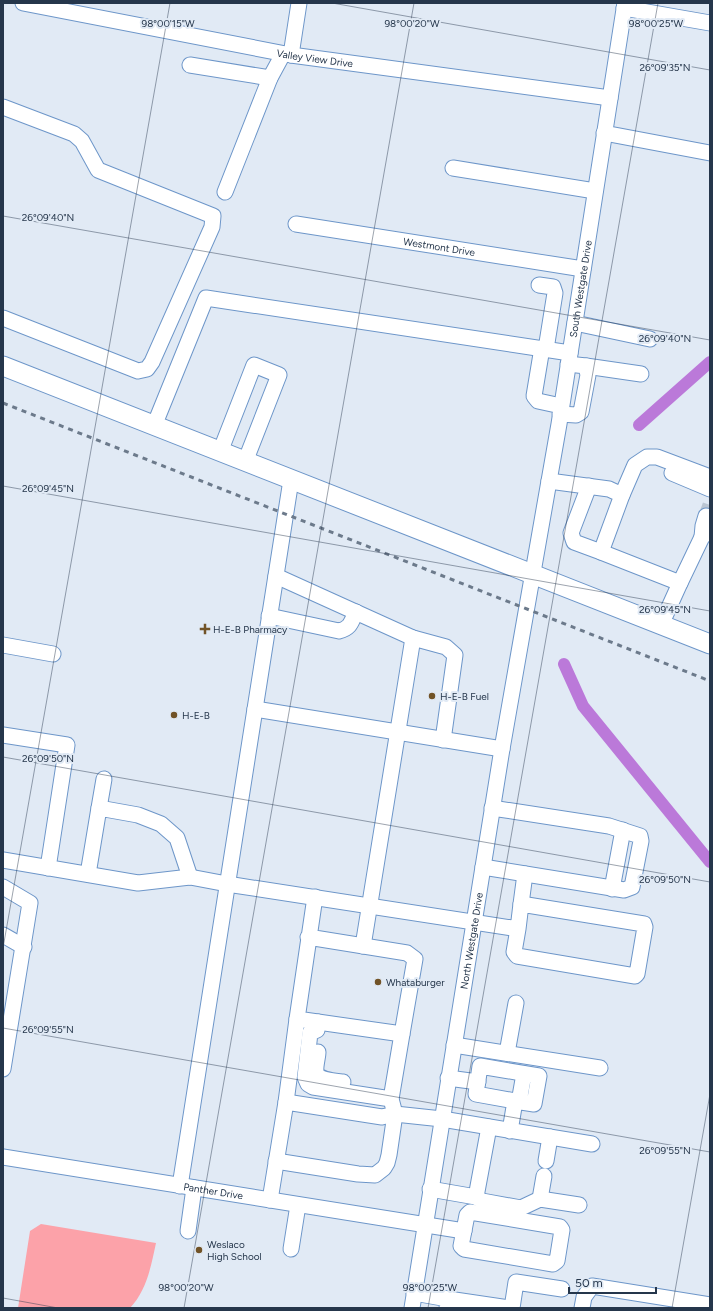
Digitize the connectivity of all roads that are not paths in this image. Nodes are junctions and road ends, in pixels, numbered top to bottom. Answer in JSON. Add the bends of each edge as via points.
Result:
{"nodes":[{"id":1,"x":23,"y":3,"type":"edge"},
{"id":2,"x":298,"y":3,"type":"edge"},
{"id":3,"x":624,"y":5,"type":"edge"},
{"id":4,"x":710,"y":23,"type":"edge"},
{"id":5,"x":287,"y":55,"type":"junction"},
{"id":6,"x":190,"y":65,"type":"dead end"},
{"id":7,"x":270,"y":78,"type":"junction"},
{"id":8,"x":610,"y":98,"type":"junction"},
{"id":9,"x":3,"y":107,"type":"edge"},
{"id":10,"x":604,"y":133,"type":"junction"},
{"id":11,"x":710,"y":153,"type":"edge"},
{"id":12,"x":453,"y":168,"type":"dead end"},
{"id":13,"x":595,"y":191,"type":"junction"},
{"id":14,"x":225,"y":192,"type":"dead end"},
{"id":15,"x":296,"y":224,"type":"dead end"},
{"id":16,"x":553,"y":264,"type":"junction"},
{"id":17,"x":583,"y":269,"type":"junction"},
{"id":18,"x":575,"y":322,"type":"junction"},
{"id":19,"x":4,"y":323,"type":"edge"},
{"id":20,"x":650,"y":339,"type":"dead end"},
{"id":21,"x":544,"y":348,"type":"junction"},
{"id":22,"x":569,"y":358,"type":"junction"},
{"id":23,"x":3,"y":366,"type":"edge"},
{"id":24,"x":586,"y":366,"type":"junction"},
{"id":25,"x":641,"y":374,"type":"dead end"},
{"id":26,"x":561,"y":410,"type":"junction"},
{"id":27,"x":154,"y":426,"type":"junction"},
{"id":28,"x":220,"y":452,"type":"junction"},
{"id":29,"x":245,"y":462,"type":"junction"},
{"id":30,"x":635,"y":465,"type":"junction"},
{"id":31,"x":710,"y":477,"type":"edge"},
{"id":32,"x":291,"y":480,"type":"junction"},
{"id":33,"x":549,"y":481,"type":"junction"},
{"id":34,"x":589,"y":486,"type":"junction"},
{"id":35,"x":710,"y":489,"type":"edge"},
{"id":36,"x":622,"y":495,"type":"junction"},
{"id":37,"x":706,"y":528,"type":"edge"},
{"id":38,"x":602,"y":552,"type":"junction"},
{"id":39,"x":533,"y":575,"type":"junction"},
{"id":40,"x":276,"y":576,"type":"junction"},
{"id":41,"x":680,"y":583,"type":"junction"},
{"id":42,"x":356,"y":612,"type":"junction"},
{"id":43,"x":269,"y":616,"type":"junction"},
{"id":44,"x":661,"y":625,"type":"junction"},
{"id":45,"x":414,"y":638,"type":"junction"},
{"id":46,"x":710,"y":644,"type":"edge"},
{"id":47,"x":3,"y":645,"type":"edge"},
{"id":48,"x":53,"y":654,"type":"dead end"},
{"id":49,"x":255,"y":709,"type":"junction"},
{"id":50,"x":398,"y":733,"type":"junction"},
{"id":51,"x":3,"y":735,"type":"edge"},
{"id":52,"x":443,"y":740,"type":"junction"},
{"id":53,"x":502,"y":749,"type":"junction"},
{"id":54,"x":104,"y":779,"type":"dead end"},
{"id":55,"x":99,"y":808,"type":"junction"},
{"id":56,"x":492,"y":808,"type":"junction"},
{"id":57,"x":3,"y":860,"type":"edge"},
{"id":58,"x":48,"y":868,"type":"junction"},
{"id":59,"x":483,"y":868,"type":"junction"},
{"id":60,"x":88,"y":874,"type":"junction"},
{"id":61,"x":525,"y":874,"type":"junction"},
{"id":62,"x":190,"y":877,"type":"junction"},
{"id":63,"x":227,"y":884,"type":"junction"},
{"id":64,"x":3,"y":887,"type":"edge"},
{"id":65,"x":315,"y":897,"type":"junction"},
{"id":66,"x":521,"y":904,"type":"junction"},
{"id":67,"x":370,"y":906,"type":"junction"},
{"id":68,"x":474,"y":922,"type":"junction"},
{"id":69,"x":518,"y":929,"type":"junction"},
{"id":70,"x":3,"y":935,"type":"edge"},
{"id":71,"x":308,"y":937,"type":"junction"},
{"id":72,"x":24,"y":946,"type":"junction"},
{"id":73,"x":363,"y":946,"type":"junction"},
{"id":74,"x":516,"y":1003,"type":"dead end"},
{"id":75,"x":297,"y":1019,"type":"junction"},
{"id":76,"x":317,"y":1026,"type":"junction"},
{"id":77,"x":402,"y":1034,"type":"junction"},
{"id":78,"x":454,"y":1045,"type":"junction"},
{"id":79,"x":507,"y":1053,"type":"junction"},
{"id":80,"x":600,"y":1068,"type":"dead end"},
{"id":81,"x":3,"y":1069,"type":"edge"},
{"id":82,"x":448,"y":1078,"type":"junction"},
{"id":83,"x":478,"y":1082,"type":"junction"},
{"id":84,"x":391,"y":1095,"type":"junction"},
{"id":85,"x":286,"y":1102,"type":"junction"},
{"id":86,"x":517,"y":1102,"type":"junction"},
{"id":87,"x":395,"y":1114,"type":"junction"},
{"id":88,"x":442,"y":1119,"type":"junction"},
{"id":89,"x":489,"y":1127,"type":"junction"},
{"id":90,"x":510,"y":1131,"type":"junction"},
{"id":91,"x":550,"y":1137,"type":"junction"},
{"id":92,"x":592,"y":1144,"type":"dead end"},
{"id":93,"x":3,"y":1157,"type":"edge"},
{"id":94,"x":276,"y":1161,"type":"junction"},
{"id":95,"x":546,"y":1161,"type":"dead end"},
{"id":96,"x":544,"y":1176,"type":"dead end"},
{"id":97,"x":180,"y":1186,"type":"junction"},
{"id":98,"x":194,"y":1188,"type":"junction"},
{"id":99,"x":430,"y":1189,"type":"junction"},
{"id":100,"x":476,"y":1197,"type":"junction"},
{"id":101,"x":540,"y":1199,"type":"junction"},
{"id":102,"x":270,"y":1200,"type":"junction"},
{"id":103,"x":298,"y":1205,"type":"junction"},
{"id":104,"x":579,"y":1205,"type":"dead end"},
{"id":105,"x":424,"y":1225,"type":"junction"},
{"id":106,"x":188,"y":1231,"type":"dead end"},
{"id":107,"x":464,"y":1231,"type":"junction"},
{"id":108,"x":291,"y":1249,"type":"dead end"},
{"id":109,"x":562,"y":1289,"type":"dead end"},
{"id":110,"x":413,"y":1301,"type":"edge"},
{"id":111,"x":448,"y":1304,"type":"edge"},
{"id":112,"x":710,"y":1305,"type":"edge"},
{"id":113,"x":511,"y":1308,"type":"edge"},
{"id":114,"x":582,"y":1308,"type":"edge"}],
"edges":[{"from":1,"to":5,"type":"street","name":"Valley View Drive"},
{"from":2,"to":5,"type":"street"},
{"from":3,"to":4,"type":"street"},
{"from":3,"to":8,"type":"street","name":"South Westgate Drive"},
{"from":5,"to":7,"type":"street"},
{"from":5,"to":8,"type":"street","name":"Valley View Drive"},
{"from":6,"to":7,"type":"street"},
{"from":7,"to":14,"type":"street"},
{"from":8,"to":10,"type":"street","name":"South Westgate Drive"},
{"from":9,"to":19,"type":"street","via":[[74,134],[82,140],[98,170],[213,216],[212,227],[147,369],[138,370]]},
{"from":10,"to":11,"type":"street"},
{"from":10,"to":13,"type":"street","name":"South Westgate Drive"},
{"from":12,"to":13,"type":"street"},
{"from":13,"to":17,"type":"street","name":"South Westgate Drive"},
{"from":15,"to":16,"type":"street","name":"Westmont Drive"},
{"from":16,"to":17,"type":"street","name":"Westmont Drive"},
{"from":16,"to":21,"type":"street","via":[[544,285],[553,286],[555,293]]},
{"from":17,"to":18,"type":"street","name":"South Westgate Drive"},
{"from":18,"to":20,"type":"street"},
{"from":18,"to":22,"type":"street","name":"South Westgate Drive"},
{"from":21,"to":22,"type":"street"},
{"from":21,"to":26,"type":"street","via":[[534,396],[538,401]]},
{"from":21,"to":27,"type":"street","via":[[206,298]]},
{"from":22,"to":24,"type":"street"},
{"from":22,"to":26,"type":"street","name":"South Westgate Drive"},
{"from":23,"to":27,"type":"main road"},
{"from":24,"to":25,"type":"street"},
{"from":24,"to":26,"type":"street","via":[[588,375],[581,412],[576,415]]},
{"from":26,"to":33,"type":"street","name":"South Westgate Drive"},
{"from":27,"to":28,"type":"main road"},
{"from":28,"to":29,"type":"main road"},
{"from":28,"to":29,"type":"street","via":[[254,365],[267,370],[280,376]]},
{"from":29,"to":32,"type":"main road"},
{"from":30,"to":31,"type":"street","via":[[647,457],[657,457]]},
{"from":30,"to":35,"type":"street","via":[[656,467]]},
{"from":30,"to":36,"type":"street"},
{"from":32,"to":39,"type":"main road"},
{"from":32,"to":40,"type":"street"},
{"from":33,"to":34,"type":"street"},
{"from":33,"to":39,"type":"street","name":"South Westgate Drive"},
{"from":34,"to":36,"type":"street"},
{"from":34,"to":38,"type":"street","via":[[571,533],[574,542]]},
{"from":36,"to":38,"type":"street"},
{"from":37,"to":41,"type":"street"},
{"from":38,"to":41,"type":"street"},
{"from":39,"to":44,"type":"main road"},
{"from":39,"to":53,"type":"street","name":"North Westgate Drive"},
{"from":40,"to":42,"type":"street"},
{"from":40,"to":43,"type":"street"},
{"from":41,"to":44,"type":"street"},
{"from":42,"to":43,"type":"street","via":[[350,626],[340,631]]},
{"from":42,"to":45,"type":"street"},
{"from":43,"to":49,"type":"street"},
{"from":44,"to":46,"type":"main road"},
{"from":45,"to":50,"type":"street"},
{"from":45,"to":52,"type":"street","via":[[446,647],[455,655]]},
{"from":47,"to":48,"type":"street"},
{"from":49,"to":50,"type":"street"},
{"from":49,"to":63,"type":"street"},
{"from":50,"to":52,"type":"street"},
{"from":50,"to":67,"type":"street"},
{"from":51,"to":58,"type":"street","via":[[67,745]]},
{"from":52,"to":53,"type":"street"},
{"from":53,"to":56,"type":"street","name":"North Westgate Drive"},
{"from":54,"to":55,"type":"street"},
{"from":55,"to":60,"type":"street"},
{"from":55,"to":62,"type":"street","via":[[138,815],[161,824],[177,838]]},
{"from":56,"to":59,"type":"street","name":"North Westgate Drive"},
{"from":56,"to":61,"type":"street","via":[[609,826],[640,836],[632,887],[624,890]]},
{"from":57,"to":58,"type":"street"},
{"from":58,"to":60,"type":"street"},
{"from":59,"to":61,"type":"street"},
{"from":59,"to":68,"type":"street","name":"North Westgate Drive"},
{"from":60,"to":62,"type":"street","via":[[138,883]]},
{"from":61,"to":66,"type":"street"},
{"from":62,"to":63,"type":"street"},
{"from":63,"to":65,"type":"street"},
{"from":63,"to":97,"type":"street"},
{"from":64,"to":72,"type":"street","via":[[30,903]]},
{"from":65,"to":67,"type":"street"},
{"from":65,"to":71,"type":"street"},
{"from":66,"to":69,"type":"street"},
{"from":66,"to":69,"type":"street","via":[[644,924],[637,974],[634,976],[517,956],[514,952]]},
{"from":67,"to":68,"type":"street"},
{"from":67,"to":73,"type":"street"},
{"from":68,"to":69,"type":"street"},
{"from":68,"to":78,"type":"street","name":"North Westgate Drive"},
{"from":70,"to":72,"type":"street"},
{"from":71,"to":73,"type":"street"},
{"from":71,"to":75,"type":"street"},
{"from":72,"to":81,"type":"street"},
{"from":73,"to":77,"type":"street","via":[[407,953],[415,959]]},
{"from":74,"to":79,"type":"street"},
{"from":75,"to":76,"type":"street"},
{"from":75,"to":85,"type":"street"},
{"from":76,"to":77,"type":"street"},
{"from":76,"to":84,"type":"street","via":[[310,1033],[305,1077],[308,1084],[313,1087]]},
{"from":77,"to":84,"type":"street"},
{"from":78,"to":79,"type":"street"},
{"from":78,"to":82,"type":"street","name":"North Westgate Drive"},
{"from":79,"to":80,"type":"street"},
{"from":82,"to":83,"type":"street"},
{"from":82,"to":88,"type":"street","name":"North Westgate Drive"},
{"from":83,"to":86,"type":"street","via":[[476,1094]]},
{"from":83,"to":86,"type":"street","via":[[480,1066],[524,1074]]},
{"from":84,"to":87,"type":"street"},
{"from":85,"to":87,"type":"street","via":[[382,1117]]},
{"from":85,"to":94,"type":"street"},
{"from":86,"to":90,"type":"street"},
{"from":87,"to":88,"type":"street"},
{"from":87,"to":94,"type":"street","via":[[387,1163],[375,1175]]},
{"from":88,"to":89,"type":"street"},
{"from":88,"to":99,"type":"street","name":"North Westgate Drive"},
{"from":89,"to":90,"type":"street"},
{"from":89,"to":100,"type":"street"},
{"from":90,"to":91,"type":"street"},
{"from":91,"to":92,"type":"street"},
{"from":91,"to":95,"type":"street"},
{"from":93,"to":97,"type":"street","name":"Panther Drive"},
{"from":94,"to":102,"type":"street"},
{"from":96,"to":101,"type":"street"},
{"from":97,"to":98,"type":"street","name":"Panther Drive"},
{"from":98,"to":102,"type":"street","name":"Panther Drive"},
{"from":98,"to":106,"type":"street"},
{"from":99,"to":100,"type":"street"},
{"from":99,"to":105,"type":"street","name":"North Westgate Drive"},
{"from":100,"to":101,"type":"street","via":[[482,1201],[521,1208]]},
{"from":101,"to":104,"type":"street"},
{"from":102,"to":103,"type":"street","name":"Panther Drive"},
{"from":103,"to":105,"type":"street","name":"Panther Drive"},
{"from":103,"to":108,"type":"street"},
{"from":105,"to":107,"type":"street","name":"Panther Drive"},
{"from":105,"to":110,"type":"street","name":"North Westgate Drive"},
{"from":107,"to":107,"type":"street","via":[[461,1246],[464,1249],[553,1264],[557,1261],[562,1230],[560,1227],[470,1212],[466,1215]]},
{"from":109,"to":113,"type":"street","via":[[516,1282]]},
{"from":110,"to":111,"type":"street"},
{"from":111,"to":113,"type":"street"},
{"from":112,"to":114,"type":"street","via":[[592,1286],[584,1297]]}]}
